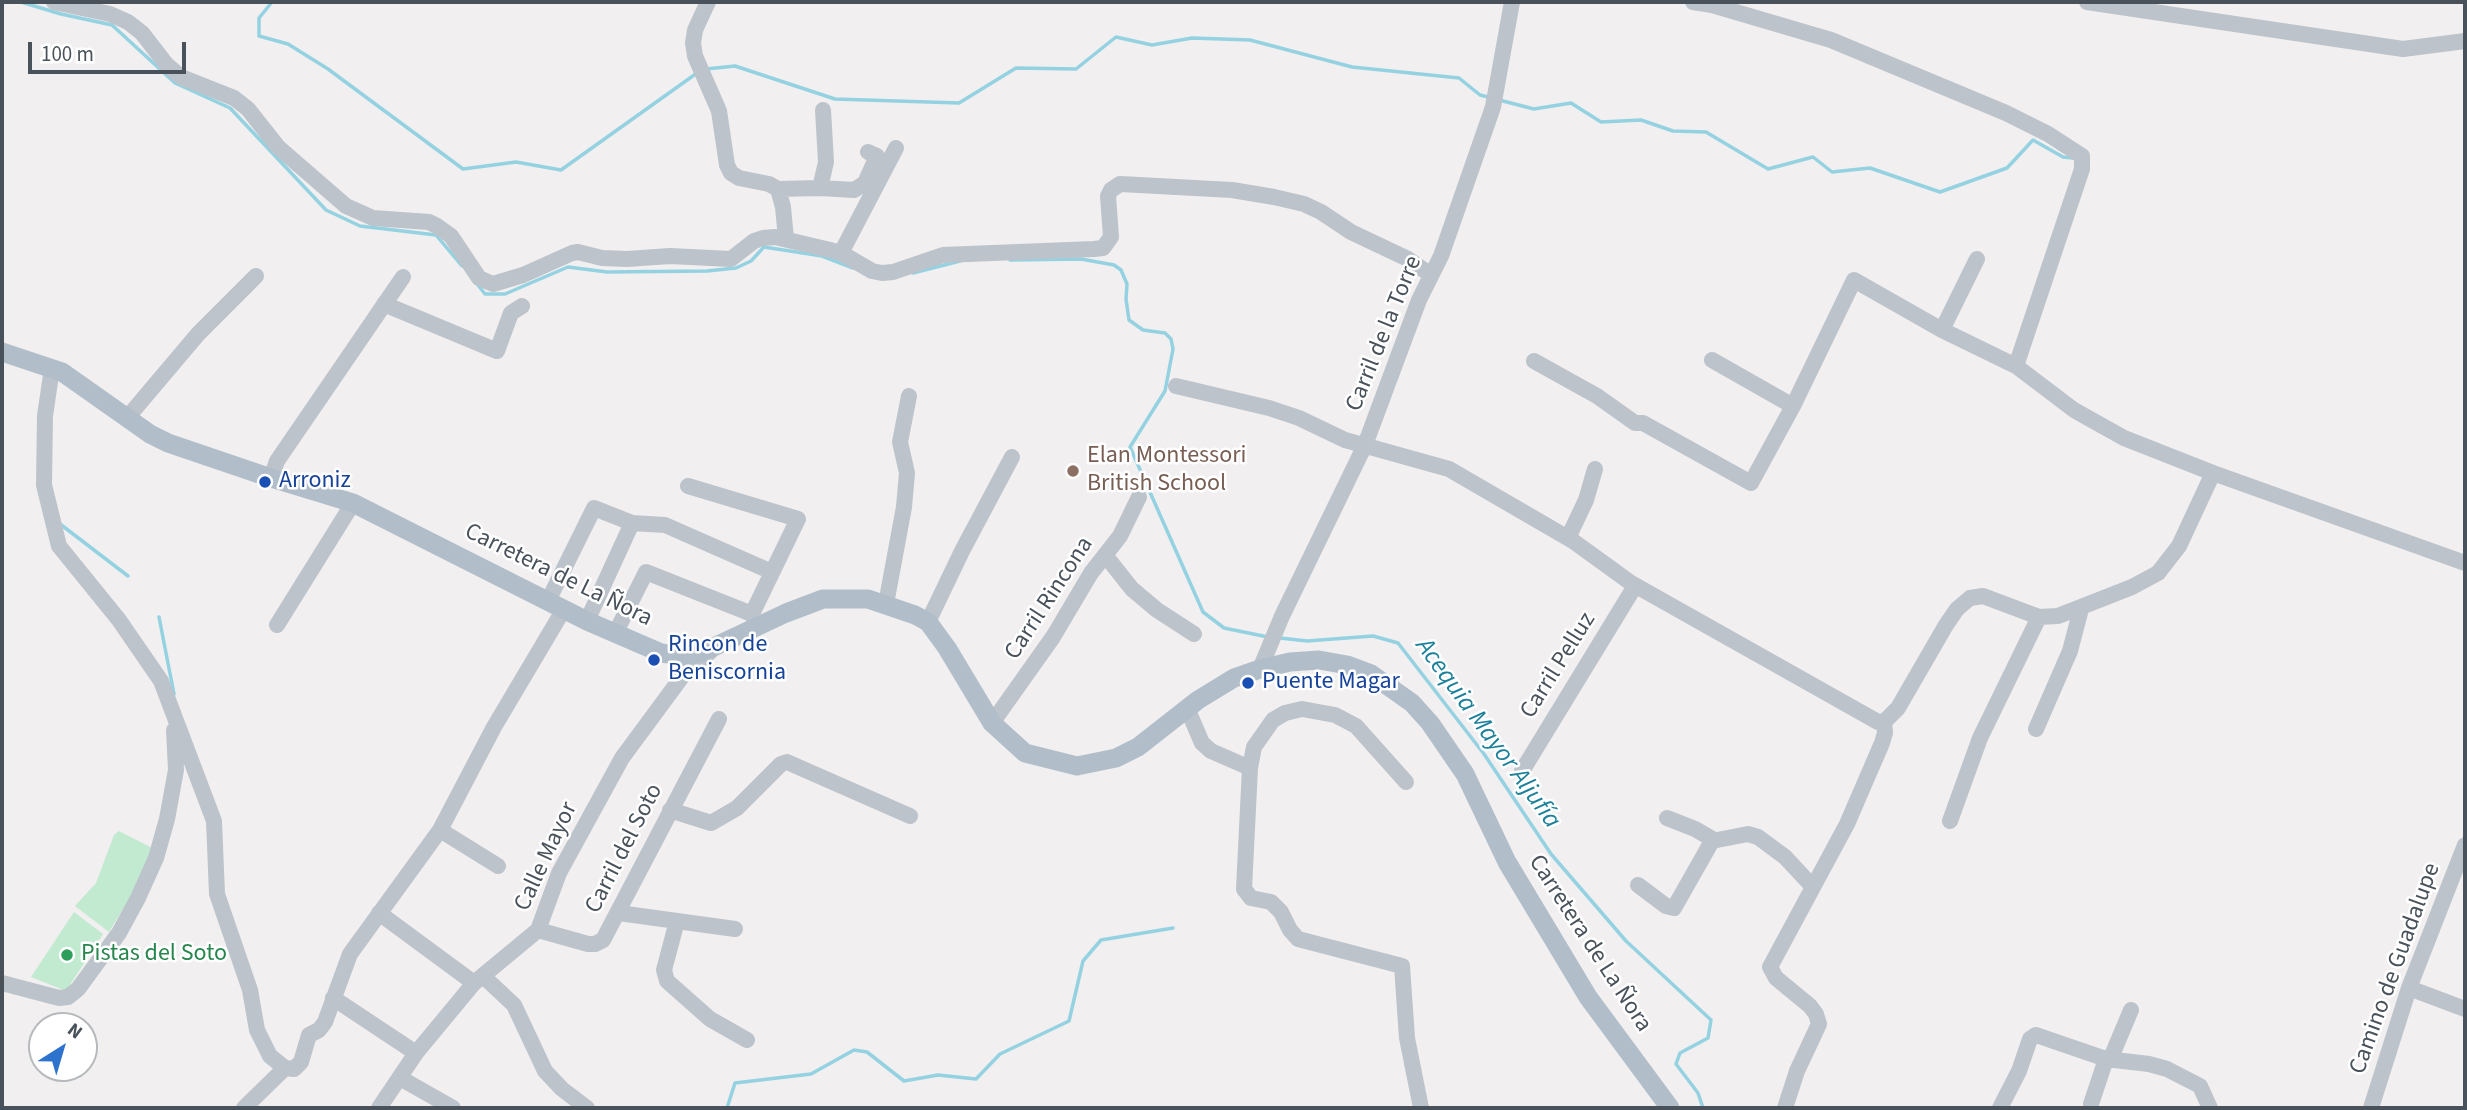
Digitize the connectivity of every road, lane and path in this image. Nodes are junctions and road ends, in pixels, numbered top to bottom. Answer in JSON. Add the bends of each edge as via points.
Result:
{"nodes":[{"id":1,"x":54,"y":2,"type":"edge"},
{"id":2,"x":708,"y":2,"type":"edge"},
{"id":3,"x":1512,"y":2,"type":"edge"},
{"id":4,"x":1693,"y":2,"type":"edge"},
{"id":5,"x":2087,"y":2,"type":"edge"},
{"id":6,"x":2465,"y":41,"type":"edge"},
{"id":7,"x":823,"y":110,"type":"dead end"},
{"id":8,"x":896,"y":148,"type":"dead end"},
{"id":9,"x":869,"y":152,"type":"dead end"},
{"id":10,"x":820,"y":188,"type":"junction"},
{"id":11,"x":778,"y":189,"type":"junction"},
{"id":12,"x":786,"y":239,"type":"junction"},
{"id":13,"x":841,"y":253,"type":"junction"},
{"id":14,"x":1977,"y":259,"type":"dead end"},
{"id":15,"x":1431,"y":275,"type":"junction"},
{"id":16,"x":256,"y":276,"type":"dead end"},
{"id":17,"x":404,"y":277,"type":"dead end"},
{"id":18,"x":384,"y":304,"type":"junction"},
{"id":19,"x":522,"y":306,"type":"dead end"},
{"id":20,"x":1942,"y":330,"type":"junction"},
{"id":21,"x":2,"y":352,"type":"edge"},
{"id":22,"x":1534,"y":360,"type":"dead end"},
{"id":23,"x":1712,"y":360,"type":"dead end"},
{"id":24,"x":2016,"y":366,"type":"junction"},
{"id":25,"x":52,"y":368,"type":"junction"},
{"id":26,"x":1176,"y":386,"type":"dead end"},
{"id":27,"x":909,"y":396,"type":"dead end"},
{"id":28,"x":1793,"y":407,"type":"junction"},
{"id":29,"x":127,"y":418,"type":"junction"},
{"id":30,"x":1366,"y":445,"type":"junction"},
{"id":31,"x":1012,"y":457,"type":"dead end"},
{"id":32,"x":1595,"y":469,"type":"dead end"},
{"id":33,"x":2213,"y":473,"type":"junction"},
{"id":34,"x":271,"y":478,"type":"junction"},
{"id":35,"x":688,"y":486,"type":"dead end"},
{"id":36,"x":1139,"y":497,"type":"dead end"},
{"id":37,"x":353,"y":502,"type":"junction"},
{"id":38,"x":632,"y":523,"type":"junction"},
{"id":39,"x":1569,"y":538,"type":"junction"},
{"id":40,"x":1105,"y":555,"type":"junction"},
{"id":41,"x":2465,"y":563,"type":"edge"},
{"id":42,"x":772,"y":572,"type":"junction"},
{"id":43,"x":1635,"y":586,"type":"junction"},
{"id":44,"x":886,"y":604,"type":"junction"},
{"id":45,"x":556,"y":605,"type":"junction"},
{"id":46,"x":2081,"y":608,"type":"junction"},
{"id":47,"x":2039,"y":617,"type":"junction"},
{"id":48,"x":587,"y":621,"type":"junction"},
{"id":49,"x":754,"y":621,"type":"junction"},
{"id":50,"x":928,"y":622,"type":"junction"},
{"id":51,"x":277,"y":625,"type":"dead end"},
{"id":52,"x":615,"y":634,"type":"junction"},
{"id":53,"x":1194,"y":634,"type":"dead end"},
{"id":54,"x":721,"y":645,"type":"junction"},
{"id":55,"x":662,"y":653,"type":"junction"},
{"id":56,"x":1260,"y":669,"type":"junction"},
{"id":57,"x":684,"y":674,"type":"junction"},
{"id":58,"x":1187,"y":708,"type":"junction"},
{"id":59,"x":174,"y":715,"type":"junction"},
{"id":60,"x":719,"y":719,"type":"dead end"},
{"id":61,"x":1884,"y":722,"type":"junction"},
{"id":62,"x":992,"y":723,"type":"junction"},
{"id":63,"x":2036,"y":729,"type":"dead end"},
{"id":64,"x":1250,"y":768,"type":"junction"},
{"id":65,"x":1522,"y":771,"type":"dead end"},
{"id":66,"x":1406,"y":782,"type":"dead end"},
{"id":67,"x":670,"y":810,"type":"junction"},
{"id":68,"x":910,"y":816,"type":"dead end"},
{"id":69,"x":1667,"y":818,"type":"dead end"},
{"id":70,"x":1950,"y":821,"type":"dead end"},
{"id":71,"x":440,"y":830,"type":"junction"},
{"id":72,"x":1714,"y":840,"type":"junction"},
{"id":73,"x":2465,"y":845,"type":"edge"},
{"id":74,"x":498,"y":866,"type":"dead end"},
{"id":75,"x":1637,"y":885,"type":"dead end"},
{"id":76,"x":1813,"y":887,"type":"junction"},
{"id":77,"x":379,"y":913,"type":"junction"},
{"id":78,"x":619,"y":913,"type":"junction"},
{"id":79,"x":677,"y":921,"type":"junction"},
{"id":80,"x":735,"y":929,"type":"dead end"},
{"id":81,"x":538,"y":930,"type":"junction"},
{"id":82,"x":478,"y":980,"type":"junction"},
{"id":83,"x":2,"y":983,"type":"edge"},
{"id":84,"x":2409,"y":988,"type":"junction"},
{"id":85,"x":333,"y":998,"type":"junction"},
{"id":86,"x":2465,"y":1009,"type":"edge"},
{"id":87,"x":2131,"y":1010,"type":"dead end"},
{"id":88,"x":747,"y":1040,"type":"dead end"},
{"id":89,"x":416,"y":1053,"type":"junction"},
{"id":90,"x":2108,"y":1060,"type":"junction"},
{"id":91,"x":285,"y":1068,"type":"junction"},
{"id":92,"x":400,"y":1078,"type":"junction"},
{"id":93,"x":2091,"y":1104,"type":"dead end"},
{"id":94,"x":244,"y":1108,"type":"edge"},
{"id":95,"x":379,"y":1108,"type":"edge"},
{"id":96,"x":453,"y":1108,"type":"edge"},
{"id":97,"x":587,"y":1108,"type":"edge"},
{"id":98,"x":1421,"y":1108,"type":"edge"},
{"id":99,"x":1670,"y":1108,"type":"edge"},
{"id":100,"x":1784,"y":1108,"type":"edge"},
{"id":101,"x":2000,"y":1108,"type":"edge"},
{"id":102,"x":2210,"y":1108,"type":"edge"},
{"id":103,"x":2371,"y":1108,"type":"edge"}],
"edges":[{"from":1,"to":12,"type":"street","via":[[128,22],[181,78],[248,108],[278,147],[346,206],[373,219],[438,226],[452,236],[485,283],[505,282],[578,252],[602,258],[732,259],[754,241]]},
{"from":2,"to":11,"type":"street","via":[[693,43],[719,111],[727,165],[739,178]]},
{"from":3,"to":15,"type":"street","name":"Carril de la Torre","via":[[1493,107]]},
{"from":4,"to":24,"type":"street","via":[[1831,40],[2006,113],[2082,156],[2082,169]]},
{"from":5,"to":6,"type":"street","via":[[2403,49]]},
{"from":7,"to":10,"type":"street","via":[[825,162]]},
{"from":8,"to":13,"type":"street"},
{"from":9,"to":10,"type":"street","via":[[877,156],[865,183],[854,190]]},
{"from":10,"to":11,"type":"street"},
{"from":11,"to":12,"type":"street"},
{"from":12,"to":13,"type":"street"},
{"from":13,"to":15,"type":"street","via":[[882,273],[943,255],[1103,248],[1111,237],[1108,196],[1120,184],[1129,184],[1232,190],[1304,204]]},
{"from":14,"to":20,"type":"street"},
{"from":15,"to":30,"type":"street","name":"Carril de la Torre"},
{"from":16,"to":29,"type":"street","via":[[198,334]]},
{"from":17,"to":18,"type":"street"},
{"from":18,"to":19,"type":"street","via":[[497,351],[511,313]]},
{"from":18,"to":34,"type":"street","via":[[277,461]]},
{"from":20,"to":24,"type":"street"},
{"from":20,"to":28,"type":"street","via":[[1854,280]]},
{"from":21,"to":25,"type":"main road","name":"Carretera de La Ñora"},
{"from":22,"to":28,"type":"street","via":[[1635,423],[1643,423],[1752,483]]},
{"from":23,"to":28,"type":"street"},
{"from":24,"to":33,"type":"street","via":[[2107,430]]},
{"from":25,"to":29,"type":"main road","name":"Carretera de La Ñora"},
{"from":25,"to":59,"type":"street","via":[[45,416],[44,485],[59,546],[161,681]]},
{"from":26,"to":30,"type":"street","via":[[1269,408]]},
{"from":27,"to":44,"type":"street","via":[[900,442],[907,473],[904,507]]},
{"from":29,"to":34,"type":"main road","name":"Carretera de La Ñora","via":[[168,443]]},
{"from":30,"to":39,"type":"street","via":[[1448,469]]},
{"from":30,"to":56,"type":"street","name":"Carril de la Torre"},
{"from":31,"to":50,"type":"street"},
{"from":32,"to":39,"type":"street"},
{"from":33,"to":41,"type":"street"},
{"from":33,"to":46,"type":"street","via":[[2191,524],[2166,565],[2146,580]]},
{"from":34,"to":37,"type":"main road","name":"Carretera de La Ñora"},
{"from":35,"to":42,"type":"street","via":[[798,519]]},
{"from":36,"to":40,"type":"street","name":"Carril Rincona"},
{"from":37,"to":45,"type":"main road","name":"Carretera de La Ñora"},
{"from":37,"to":51,"type":"street"},
{"from":38,"to":42,"type":"street","via":[[665,525]]},
{"from":38,"to":45,"type":"street","via":[[593,508]]},
{"from":38,"to":48,"type":"street"},
{"from":39,"to":43,"type":"street"},
{"from":40,"to":53,"type":"street","via":[[1132,589]]},
{"from":40,"to":62,"type":"street","name":"Carril Rincona"},
{"from":42,"to":49,"type":"street"},
{"from":43,"to":61,"type":"street","via":[[1871,720]]},
{"from":43,"to":65,"type":"street","name":"Carril Pelluz"},
{"from":44,"to":49,"type":"main road","name":"Carretera de La Ñora","via":[[867,599],[823,600]]},
{"from":44,"to":50,"type":"main road","name":"Carretera de La Ñora"},
{"from":45,"to":48,"type":"main road","name":"Carretera de La Ñora"},
{"from":45,"to":71,"type":"street"},
{"from":46,"to":47,"type":"street"},
{"from":46,"to":63,"type":"street","via":[[2070,651]]},
{"from":47,"to":61,"type":"street","via":[[1983,596],[1970,598],[1957,609],[1898,708]]},
{"from":47,"to":70,"type":"street","via":[[1980,738]]},
{"from":48,"to":52,"type":"main road","name":"Carretera de La Ñora"},
{"from":49,"to":52,"type":"street","via":[[646,572]]},
{"from":49,"to":54,"type":"main road","name":"Carretera de La Ñora"},
{"from":50,"to":62,"type":"main road","name":"Carretera de La Ñora"},
{"from":52,"to":55,"type":"main road","name":"Carretera de La Ñora"},
{"from":54,"to":55,"type":"main road","name":"Carretera de La Ñora","via":[[692,655]]},
{"from":54,"to":57,"type":"street","name":"Calle Mayor"},
{"from":55,"to":57,"type":"street","via":[[681,664]]},
{"from":56,"to":58,"type":"main road","name":"Carretera de La Ñora","via":[[1234,678]]},
{"from":56,"to":99,"type":"main road","name":"Carretera de La Ñora","via":[[1319,660],[1347,665],[1371,674],[1412,703],[1465,774],[1507,862],[1588,998]]},
{"from":57,"to":81,"type":"street","name":"Calle Mayor","via":[[622,758],[559,873]]},
{"from":58,"to":62,"type":"main road","name":"Carretera de La Ñora","via":[[1138,747],[1116,758],[1077,766],[1025,753]]},
{"from":58,"to":64,"type":"street","via":[[1210,751]]},
{"from":59,"to":83,"type":"street","via":[[176,770],[167,819],[156,858],[119,933],[68,997]]},
{"from":59,"to":91,"type":"street","via":[[214,821],[217,894],[250,990],[257,1030],[270,1056]]},
{"from":60,"to":67,"type":"street","name":"Carril del Soto"},
{"from":61,"to":76,"type":"street","via":[[1882,743]]},
{"from":64,"to":66,"type":"street","via":[[1254,747],[1273,720],[1302,709],[1335,715],[1356,726]]},
{"from":64,"to":98,"type":"street","via":[[1244,889],[1251,898],[1271,902],[1298,939],[1402,966],[1407,1038]]},
{"from":67,"to":68,"type":"street","via":[[711,823],[737,808],[787,762]]},
{"from":67,"to":78,"type":"street","name":"Carril del Soto"},
{"from":69,"to":72,"type":"street"},
{"from":71,"to":74,"type":"street"},
{"from":71,"to":77,"type":"street"},
{"from":72,"to":75,"type":"street","via":[[1674,908]]},
{"from":72,"to":76,"type":"street","via":[[1748,834],[1758,837]]},
{"from":73,"to":84,"type":"street","name":"Camino de Guadalupe"},
{"from":76,"to":100,"type":"street","via":[[1770,967],[1776,978],[1810,1006],[1818,1024]]},
{"from":77,"to":82,"type":"street"},
{"from":77,"to":85,"type":"street","via":[[350,954]]},
{"from":78,"to":79,"type":"street"},
{"from":78,"to":81,"type":"street","name":"Carril del Soto","via":[[595,944]]},
{"from":79,"to":80,"type":"street"},
{"from":79,"to":88,"type":"street","via":[[664,970],[667,981],[710,1019]]},
{"from":81,"to":82,"type":"street","name":"Calle Mayor"},
{"from":82,"to":89,"type":"street","name":"Calle Mayor"},
{"from":82,"to":97,"type":"street","via":[[514,1005],[545,1071]]},
{"from":84,"to":86,"type":"street"},
{"from":84,"to":103,"type":"street","name":"Camino de Guadalupe"},
{"from":85,"to":89,"type":"street"},
{"from":85,"to":91,"type":"street","via":[[322,1026],[309,1035],[298,1067]]},
{"from":87,"to":90,"type":"street"},
{"from":89,"to":92,"type":"street","name":"Calle Mayor"},
{"from":90,"to":93,"type":"street"},
{"from":90,"to":101,"type":"street","via":[[2034,1036]]},
{"from":90,"to":102,"type":"street","via":[[2149,1063],[2185,1077],[2200,1086]]},
{"from":91,"to":94,"type":"street"},
{"from":92,"to":95,"type":"street","name":"Calle Mayor"},
{"from":92,"to":96,"type":"street"}]}
